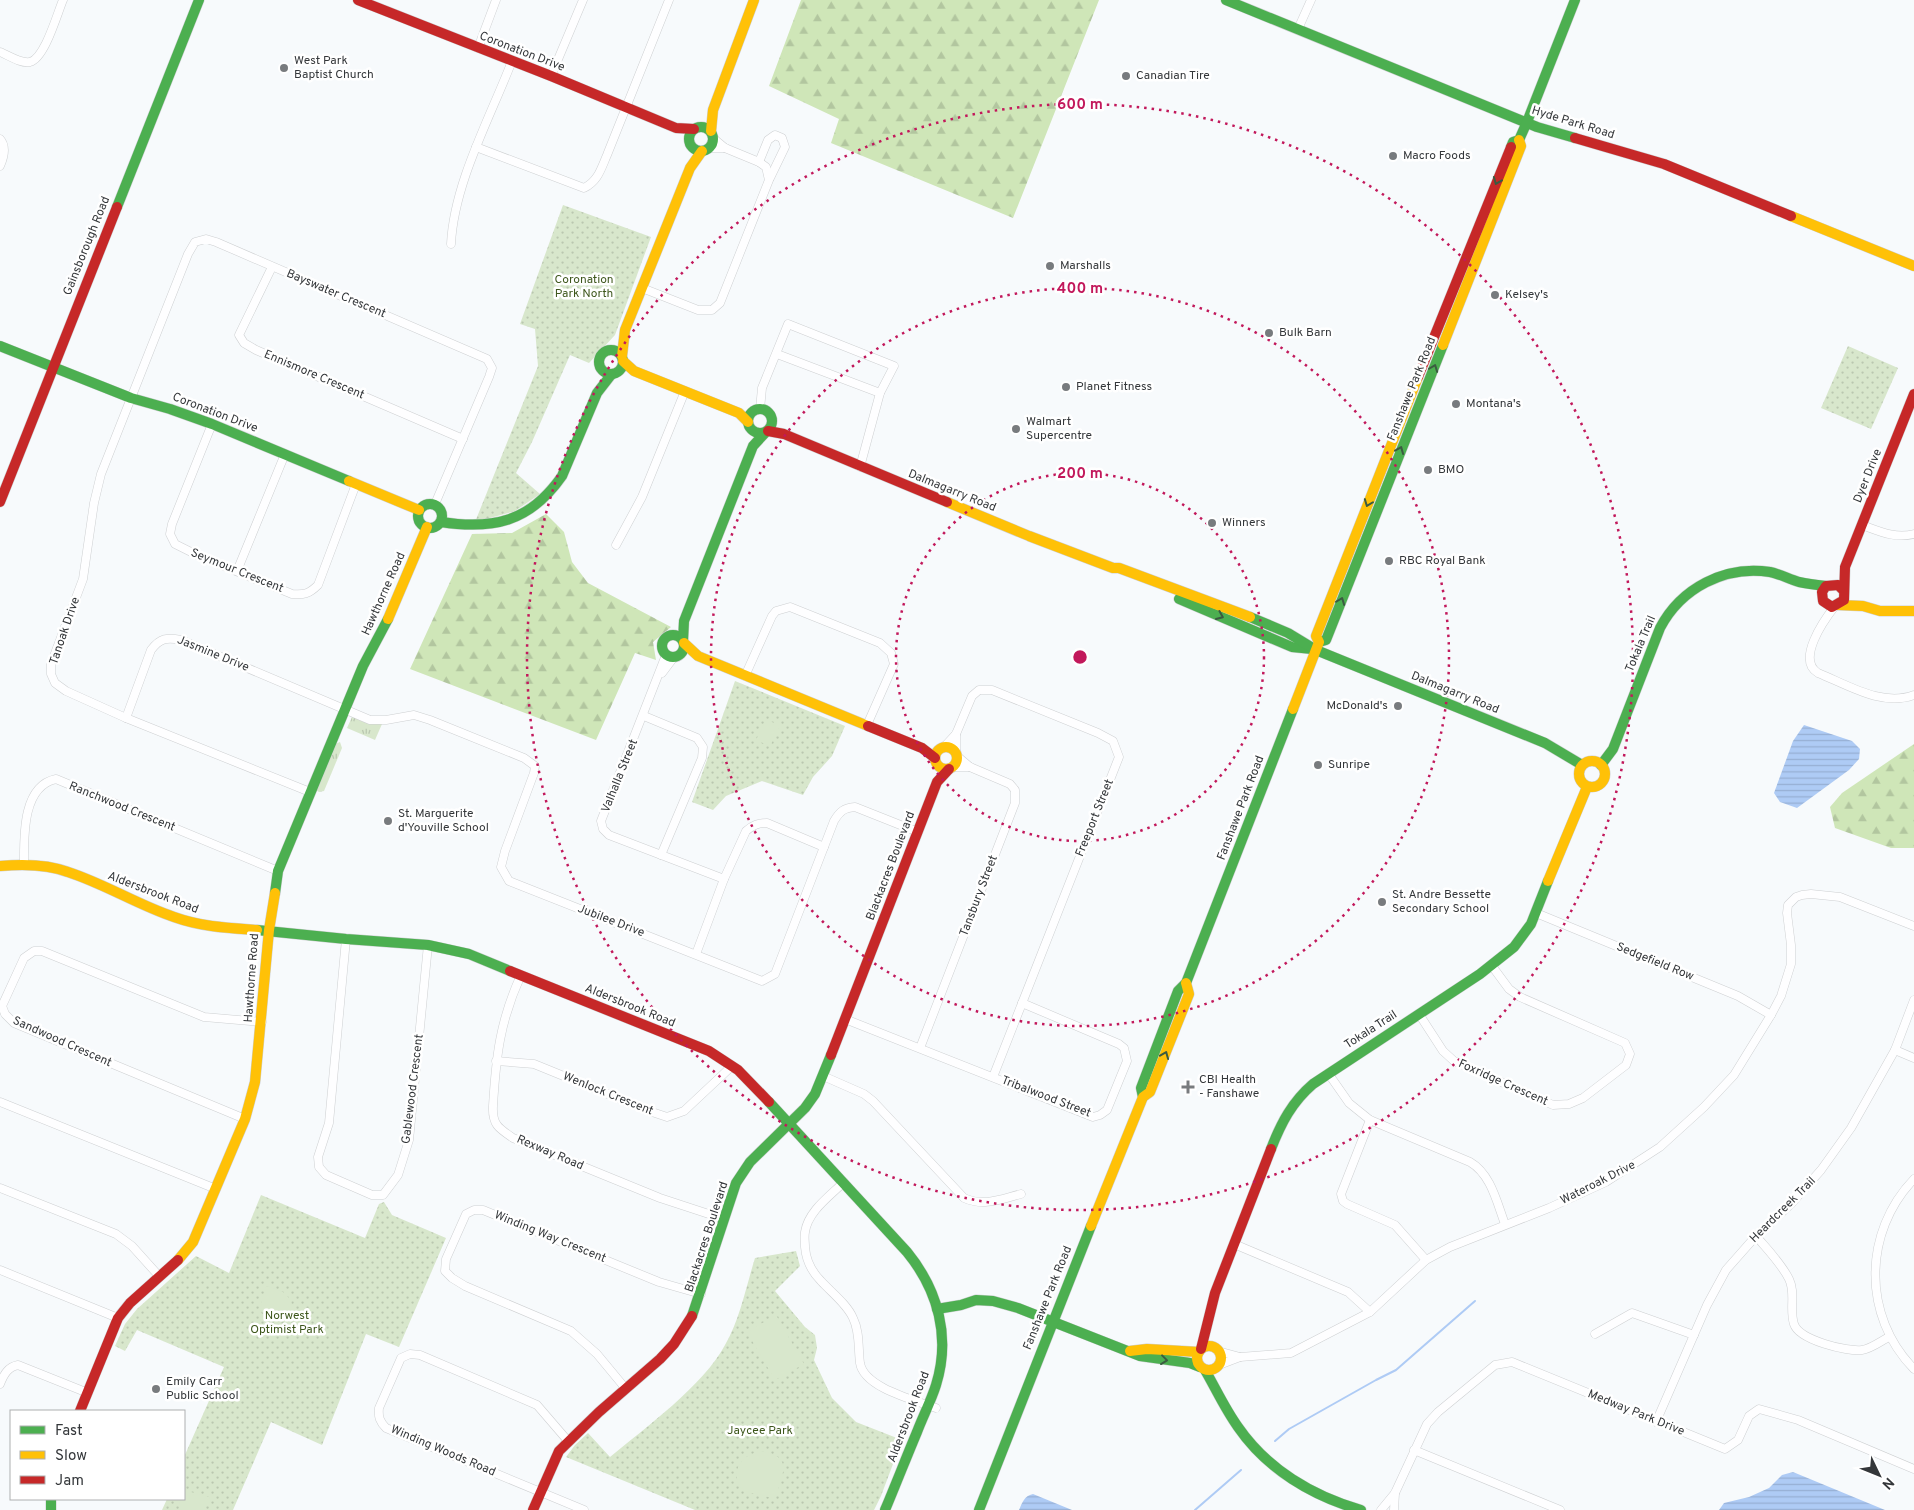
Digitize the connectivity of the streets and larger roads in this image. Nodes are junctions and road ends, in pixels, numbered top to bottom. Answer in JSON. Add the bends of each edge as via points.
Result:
{"nodes":[{"id":1,"x":63,"y":0,"type":"edge"},
{"id":2,"x":199,"y":0,"type":"edge"},
{"id":3,"x":358,"y":0,"type":"edge"},
{"id":4,"x":496,"y":0,"type":"edge"},
{"id":5,"x":583,"y":0,"type":"edge"},
{"id":6,"x":669,"y":0,"type":"edge"},
{"id":7,"x":754,"y":0,"type":"edge"},
{"id":8,"x":1226,"y":0,"type":"edge"},
{"id":9,"x":1311,"y":0,"type":"edge"},
{"id":10,"x":1575,"y":0,"type":"edge"},
{"id":11,"x":1298,"y":29,"type":"junction"},
{"id":12,"x":478,"y":48,"type":"junction"},
{"id":13,"x":0,"y":52,"type":"edge"},
{"id":14,"x":512,"y":61,"type":"junction"},
{"id":15,"x":551,"y":76,"type":"junction"},
{"id":16,"x":626,"y":107,"type":"junction"},
{"id":17,"x":713,"y":110,"type":"junction"},
{"id":18,"x":1526,"y":122,"type":"junction"},
{"id":19,"x":676,"y":128,"type":"junction"},
{"id":20,"x":697,"y":128,"type":"junction"},
{"id":21,"x":712,"y":134,"type":"junction"},
{"id":22,"x":0,"y":139,"type":"edge"},
{"id":23,"x":690,"y":142,"type":"junction"},
{"id":24,"x":476,"y":148,"type":"junction"},
{"id":25,"x":725,"y":148,"type":"junction"},
{"id":26,"x":705,"y":150,"type":"junction"},
{"id":27,"x":759,"y":162,"type":"junction"},
{"id":28,"x":0,"y":166,"type":"edge"},
{"id":29,"x":690,"y":168,"type":"junction"},
{"id":30,"x":769,"y":180,"type":"junction"},
{"id":31,"x":451,"y":244,"type":"dead end"},
{"id":32,"x":1914,"y":266,"type":"edge"},
{"id":33,"x":272,"y":267,"type":"junction"},
{"id":34,"x":642,"y":288,"type":"junction"},
{"id":35,"x":626,"y":330,"type":"junction"},
{"id":36,"x":0,"y":346,"type":"edge"},
{"id":37,"x":610,"y":350,"type":"junction"},
{"id":38,"x":776,"y":354,"type":"junction"},
{"id":39,"x":599,"y":366,"type":"junction"},
{"id":40,"x":619,"y":366,"type":"junction"},
{"id":41,"x":53,"y":367,"type":"junction"},
{"id":42,"x":684,"y":391,"type":"junction"},
{"id":43,"x":598,"y":393,"type":"junction"},
{"id":44,"x":880,"y":393,"type":"junction"},
{"id":45,"x":1914,"y":394,"type":"edge"},
{"id":46,"x":131,"y":398,"type":"junction"},
{"id":47,"x":756,"y":410,"type":"junction"},
{"id":48,"x":739,"y":412,"type":"junction"},
{"id":49,"x":773,"y":421,"type":"junction"},
{"id":50,"x":212,"y":424,"type":"junction"},
{"id":51,"x":750,"y":426,"type":"junction"},
{"id":52,"x":766,"y":432,"type":"junction"},
{"id":53,"x":784,"y":434,"type":"junction"},
{"id":54,"x":463,"y":439,"type":"junction"},
{"id":55,"x":753,"y":446,"type":"junction"},
{"id":56,"x":286,"y":454,"type":"junction"},
{"id":57,"x":860,"y":466,"type":"junction"},
{"id":58,"x":356,"y":484,"type":"junction"},
{"id":59,"x":0,"y":502,"type":"edge"},
{"id":60,"x":435,"y":504,"type":"junction"},
{"id":61,"x":419,"y":510,"type":"junction"},
{"id":62,"x":441,"y":522,"type":"junction"},
{"id":63,"x":1862,"y":525,"type":"junction"},
{"id":64,"x":427,"y":527,"type":"junction"},
{"id":65,"x":1914,"y":534,"type":"edge"},
{"id":66,"x":616,"y":545,"type":"dead end"},
{"id":67,"x":1845,"y":567,"type":"junction"},
{"id":68,"x":237,"y":571,"type":"junction"},
{"id":69,"x":1801,"y":582,"type":"junction"},
{"id":70,"x":1828,"y":585,"type":"junction"},
{"id":71,"x":1844,"y":591,"type":"junction"},
{"id":72,"x":1822,"y":598,"type":"junction"},
{"id":73,"x":1837,"y":606,"type":"junction"},
{"id":74,"x":1862,"y":606,"type":"junction"},
{"id":75,"x":1914,"y":611,"type":"edge"},
{"id":76,"x":684,"y":621,"type":"junction"},
{"id":77,"x":1823,"y":621,"type":"junction"},
{"id":78,"x":671,"y":634,"type":"junction"},
{"id":79,"x":684,"y":642,"type":"junction"},
{"id":80,"x":1317,"y":646,"type":"junction"},
{"id":81,"x":672,"y":656,"type":"junction"},
{"id":82,"x":698,"y":656,"type":"junction"},
{"id":83,"x":745,"y":676,"type":"junction"},
{"id":84,"x":1914,"y":695,"type":"edge"},
{"id":85,"x":345,"y":710,"type":"junction"},
{"id":86,"x":644,"y":716,"type":"junction"},
{"id":87,"x":126,"y":718,"type":"junction"},
{"id":88,"x":867,"y":725,"type":"junction"},
{"id":89,"x":956,"y":734,"type":"junction"},
{"id":90,"x":939,"y":754,"type":"junction"},
{"id":91,"x":957,"y":754,"type":"junction"},
{"id":92,"x":1601,"y":765,"type":"junction"},
{"id":93,"x":1582,"y":766,"type":"junction"},
{"id":94,"x":970,"y":767,"type":"junction"},
{"id":95,"x":951,"y":768,"type":"junction"},
{"id":96,"x":937,"y":782,"type":"junction"},
{"id":97,"x":1587,"y":787,"type":"junction"},
{"id":98,"x":310,"y":792,"type":"junction"},
{"id":99,"x":918,"y":832,"type":"junction"},
{"id":100,"x":824,"y":847,"type":"junction"},
{"id":101,"x":661,"y":855,"type":"junction"},
{"id":102,"x":24,"y":864,"type":"junction"},
{"id":103,"x":0,"y":866,"type":"edge"},
{"id":104,"x":278,"y":871,"type":"junction"},
{"id":105,"x":724,"y":879,"type":"junction"},
{"id":106,"x":1536,"y":913,"type":"junction"},
{"id":107,"x":1914,"y":926,"type":"edge"},
{"id":108,"x":269,"y":930,"type":"junction"},
{"id":109,"x":346,"y":939,"type":"junction"},
{"id":110,"x":428,"y":945,"type":"junction"},
{"id":111,"x":696,"y":954,"type":"junction"},
{"id":112,"x":1492,"y":966,"type":"junction"},
{"id":113,"x":521,"y":975,"type":"junction"},
{"id":114,"x":1914,"y":1000,"type":"edge"},
{"id":115,"x":1022,"y":1003,"type":"junction"},
{"id":116,"x":1418,"y":1014,"type":"junction"},
{"id":117,"x":1771,"y":1015,"type":"junction"},
{"id":118,"x":846,"y":1019,"type":"junction"},
{"id":119,"x":262,"y":1022,"type":"junction"},
{"id":120,"x":920,"y":1048,"type":"junction"},
{"id":121,"x":1895,"y":1050,"type":"junction"},
{"id":122,"x":1914,"y":1058,"type":"edge"},
{"id":123,"x":496,"y":1061,"type":"junction"},
{"id":124,"x":732,"y":1066,"type":"junction"},
{"id":125,"x":1328,"y":1073,"type":"junction"},
{"id":126,"x":823,"y":1076,"type":"junction"},
{"id":127,"x":993,"y":1077,"type":"junction"},
{"id":128,"x":0,"y":1102,"type":"edge"},
{"id":129,"x":245,"y":1119,"type":"junction"},
{"id":130,"x":1370,"y":1120,"type":"junction"},
{"id":131,"x":788,"y":1125,"type":"junction"},
{"id":132,"x":1914,"y":1179,"type":"edge"},
{"id":133,"x":844,"y":1182,"type":"junction"},
{"id":134,"x":0,"y":1188,"type":"edge"},
{"id":135,"x":216,"y":1190,"type":"junction"},
{"id":136,"x":1021,"y":1194,"type":"dead end"},
{"id":137,"x":724,"y":1219,"type":"junction"},
{"id":138,"x":1505,"y":1224,"type":"junction"},
{"id":139,"x":1756,"y":1236,"type":"junction"},
{"id":140,"x":1234,"y":1244,"type":"junction"},
{"id":141,"x":1426,"y":1260,"type":"junction"},
{"id":142,"x":0,"y":1270,"type":"edge"},
{"id":143,"x":160,"y":1276,"type":"junction"},
{"id":144,"x":702,"y":1294,"type":"junction"},
{"id":145,"x":937,"y":1309,"type":"junction"},
{"id":146,"x":1370,"y":1312,"type":"junction"},
{"id":147,"x":118,"y":1318,"type":"junction"},
{"id":148,"x":1052,"y":1321,"type":"junction"},
{"id":149,"x":1208,"y":1323,"type":"junction"},
{"id":150,"x":1595,"y":1334,"type":"dead end"},
{"id":151,"x":1694,"y":1335,"type":"junction"},
{"id":152,"x":1889,"y":1336,"type":"junction"},
{"id":153,"x":1200,"y":1350,"type":"junction"},
{"id":154,"x":1217,"y":1350,"type":"junction"},
{"id":155,"x":1129,"y":1351,"type":"junction"},
{"id":156,"x":1240,"y":1357,"type":"junction"},
{"id":157,"x":1218,"y":1366,"type":"junction"},
{"id":158,"x":1202,"y":1368,"type":"junction"},
{"id":159,"x":1914,"y":1369,"type":"edge"},
{"id":160,"x":0,"y":1384,"type":"edge"},
{"id":161,"x":626,"y":1389,"type":"junction"},
{"id":162,"x":1216,"y":1389,"type":"junction"},
{"id":163,"x":88,"y":1392,"type":"junction"},
{"id":164,"x":932,"y":1406,"type":"junction"},
{"id":165,"x":80,"y":1410,"type":"edge"},
{"id":166,"x":1656,"y":1422,"type":"junction"},
{"id":167,"x":568,"y":1441,"type":"junction"},
{"id":168,"x":1414,"y":1450,"type":"junction"},
{"id":169,"x":1914,"y":1469,"type":"edge"},
{"id":170,"x":540,"y":1492,"type":"junction"},
{"id":171,"x":1395,"y":1493,"type":"junction"},
{"id":172,"x":533,"y":1510,"type":"edge"},
{"id":173,"x":584,"y":1510,"type":"edge"},
{"id":174,"x":885,"y":1510,"type":"edge"},
{"id":175,"x":979,"y":1510,"type":"edge"},
{"id":176,"x":1357,"y":1510,"type":"edge"},
{"id":177,"x":1381,"y":1510,"type":"edge"},
{"id":178,"x":1394,"y":1510,"type":"edge"},
{"id":179,"x":1560,"y":1510,"type":"edge"}],
"edges":[{"from":1,"to":13,"type":"street","via":[[38,58],[24,62]]},
{"from":2,"to":41,"type":"street","name":"Gainsborough Road"},
{"from":3,"to":12,"type":"street","name":"Coronation Drive"},
{"from":4,"to":12,"type":"street"},
{"from":5,"to":15,"type":"street"},
{"from":6,"to":16,"type":"street"},
{"from":7,"to":17,"type":"street"},
{"from":8,"to":11,"type":"street","name":"Hyde Park Road"},
{"from":9,"to":11,"type":"street"},
{"from":10,"to":18,"type":"street","name":"Fanshawe Park Road"},
{"from":11,"to":18,"type":"street","name":"Hyde Park Road"},
{"from":12,"to":14,"type":"street","name":"Coronation Drive"},
{"from":14,"to":15,"type":"street","name":"Coronation Drive"},
{"from":14,"to":24,"type":"street"},
{"from":15,"to":16,"type":"street","name":"Coronation Drive"},
{"from":16,"to":19,"type":"street","name":"Coronation Drive"},
{"from":16,"to":24,"type":"street","via":[[598,176],[584,188]]},
{"from":17,"to":20,"type":"street"},
{"from":17,"to":21,"type":"street"},
{"from":18,"to":32,"type":"street","name":"Hyde Park Road","via":[[1569,138],[1664,164]]},
{"from":18,"to":80,"type":"street","name":"Fanshawe Park Road","via":[[1519,140],[1521,146],[1422,400],[1326,640]]},
{"from":19,"to":20,"type":"street","name":"Coronation Drive"},
{"from":19,"to":23,"type":"street","name":"Coronation Drive"},
{"from":20,"to":21,"type":"street","via":[[704,127]]},
{"from":20,"to":23,"type":"street"},
{"from":21,"to":25,"type":"street"},
{"from":21,"to":26,"type":"street"},
{"from":22,"to":28,"type":"street","via":[[4,152]]},
{"from":23,"to":26,"type":"street","via":[[696,150]]},
{"from":23,"to":29,"type":"street"},
{"from":24,"to":31,"type":"street","via":[[460,194]]},
{"from":25,"to":26,"type":"street"},
{"from":25,"to":27,"type":"street"},
{"from":26,"to":29,"type":"street"},
{"from":27,"to":30,"type":"street","via":[[766,167]]},
{"from":27,"to":30,"type":"street","via":[[770,137],[777,135],[782,138],[785,148]]},
{"from":29,"to":34,"type":"street"},
{"from":30,"to":34,"type":"street","via":[[715,308],[709,312],[698,310]]},
{"from":33,"to":46,"type":"street","name":"Bayswater Crescent","via":[[216,242],[206,239],[195,242]]},
{"from":33,"to":54,"type":"street","name":"Bayswater Crescent","via":[[487,359],[492,368]]},
{"from":33,"to":54,"type":"street","name":"Ennismore Crescent","via":[[239,336],[244,343]]},
{"from":34,"to":35,"type":"street"},
{"from":35,"to":37,"type":"street"},
{"from":35,"to":40,"type":"street"},
{"from":36,"to":41,"type":"street","name":"Coronation Drive"},
{"from":37,"to":39,"type":"street","via":[[601,355]]},
{"from":37,"to":40,"type":"street","via":[[617,351]]},
{"from":38,"to":44,"type":"street"},
{"from":38,"to":44,"type":"street","via":[[788,324],[894,366]]},
{"from":38,"to":47,"type":"street"},
{"from":39,"to":40,"type":"street","via":[[603,372]]},
{"from":39,"to":43,"type":"street"},
{"from":40,"to":42,"type":"street"},
{"from":40,"to":43,"type":"street"},
{"from":41,"to":46,"type":"street","name":"Coronation Drive"},
{"from":41,"to":59,"type":"street","name":"Gainsborough Road"},
{"from":42,"to":48,"type":"street"},
{"from":42,"to":66,"type":"street","via":[[642,497]]},
{"from":43,"to":62,"type":"street","via":[[565,470],[545,498],[496,525],[474,527]]},
{"from":44,"to":57,"type":"street"},
{"from":45,"to":63,"type":"street","name":"Dyer Drive"},
{"from":46,"to":50,"type":"street","name":"Coronation Drive"},
{"from":46,"to":87,"type":"street","name":"Tanoak Drive","via":[[101,474],[83,579],[51,664],[55,683],[66,691]]},
{"from":47,"to":48,"type":"street"},
{"from":47,"to":49,"type":"street","via":[[767,411]]},
{"from":47,"to":51,"type":"street"},
{"from":48,"to":51,"type":"street"},
{"from":49,"to":52,"type":"street"},
{"from":49,"to":53,"type":"street","name":"Dalmagarry Road"},
{"from":50,"to":56,"type":"street","name":"Coronation Drive"},
{"from":50,"to":68,"type":"street","name":"Seymour Crescent","via":[[170,534],[175,544],[189,552]]},
{"from":51,"to":52,"type":"street","via":[[758,433]]},
{"from":51,"to":55,"type":"street"},
{"from":52,"to":53,"type":"street","name":"Dalmagarry Road"},
{"from":52,"to":55,"type":"street"},
{"from":53,"to":57,"type":"street","name":"Dalmagarry Road"},
{"from":54,"to":60,"type":"street","name":"Bayswater Crescent"},
{"from":55,"to":76,"type":"street"},
{"from":56,"to":58,"type":"street","name":"Coronation Drive"},
{"from":56,"to":68,"type":"street"},
{"from":57,"to":80,"type":"street","name":"Dalmagarry Road","via":[[1029,536],[1238,611]]},
{"from":58,"to":61,"type":"street","name":"Coronation Drive"},
{"from":58,"to":68,"type":"street","name":"Seymour Crescent","via":[[318,585],[311,592],[292,594]]},
{"from":60,"to":61,"type":"street","via":[[424,505]]},
{"from":60,"to":62,"type":"street","via":[[441,510]]},
{"from":61,"to":64,"type":"street","via":[[419,521]]},
{"from":62,"to":64,"type":"street","via":[[435,527]]},
{"from":63,"to":65,"type":"street","via":[[1886,534]]},
{"from":63,"to":67,"type":"street","name":"Dyer Drive"},
{"from":64,"to":85,"type":"street","name":"Hawthorne Road","via":[[386,625],[363,666]]},
{"from":67,"to":70,"type":"street","name":"Dyer Drive"},
{"from":67,"to":71,"type":"street","name":"Dyer Drive"},
{"from":69,"to":70,"type":"street","name":"Tokala Trail"},
{"from":69,"to":72,"type":"street","name":"Tokala Trail"},
{"from":69,"to":92,"type":"street","name":"Tokala Trail","via":[[1771,572],[1751,570],[1732,573],[1696,588],[1681,599],[1667,615],[1658,633],[1613,749]]},
{"from":70,"to":71,"type":"street","via":[[1838,585]]},
{"from":70,"to":72,"type":"street"},
{"from":71,"to":73,"type":"street","via":[[1844,600]]},
{"from":71,"to":74,"type":"street"},
{"from":72,"to":73,"type":"street","via":[[1828,606]]},
{"from":72,"to":77,"type":"street"},
{"from":73,"to":74,"type":"street"},
{"from":73,"to":77,"type":"street"},
{"from":74,"to":75,"type":"street","via":[[1880,612]]},
{"from":76,"to":78,"type":"street"},
{"from":76,"to":79,"type":"street"},
{"from":77,"to":84,"type":"street","via":[[1810,653],[1809,664],[1815,672],[1888,699]]},
{"from":78,"to":79,"type":"street"},
{"from":78,"to":81,"type":"street","via":[[661,645]]},
{"from":79,"to":81,"type":"street","via":[[684,650]]},
{"from":79,"to":82,"type":"street"},
{"from":80,"to":93,"type":"street","name":"Dalmagarry Road","via":[[1545,743]]},
{"from":80,"to":148,"type":"street","name":"Fanshawe Park Road","via":[[1186,984],[1178,991],[1141,1088],[1143,1097]]},
{"from":81,"to":82,"type":"street"},
{"from":81,"to":86,"type":"street","name":"Valhalla Street","via":[[657,679]]},
{"from":82,"to":83,"type":"street"},
{"from":83,"to":88,"type":"street"},
{"from":83,"to":88,"type":"street","via":[[772,616],[776,611],[790,607],[880,643],[891,653],[894,664]]},
{"from":85,"to":87,"type":"street","name":"Jasmine Drive","via":[[182,640],[170,638],[158,641],[151,650]]},
{"from":85,"to":98,"type":"street","name":"Hawthorne Road"},
{"from":85,"to":111,"type":"street","name":"Jubilee Drive","via":[[370,720],[414,715],[524,758],[535,766],[501,868],[509,881]]},
{"from":86,"to":101,"type":"street","via":[[697,738],[703,747],[702,758]]},
{"from":86,"to":101,"type":"street","name":"Valhalla Street","via":[[601,821],[609,835]]},
{"from":87,"to":98,"type":"street","name":"Tanoak Drive"},
{"from":88,"to":90,"type":"street"},
{"from":89,"to":90,"type":"street","name":"Freeport Street"},
{"from":89,"to":91,"type":"street","name":"Freeport Street"},
{"from":89,"to":115,"type":"street","name":"Freeport Street","via":[[972,696],[979,690],[992,690],[1098,733],[1113,741],[1118,749],[1119,757]]},
{"from":90,"to":91,"type":"street","via":[[951,748]]},
{"from":90,"to":95,"type":"street","via":[[942,768]]},
{"from":90,"to":96,"type":"street","name":"Blackacres Boulevard"},
{"from":91,"to":94,"type":"street"},
{"from":91,"to":95,"type":"street","via":[[957,762]]},
{"from":92,"to":93,"type":"street","via":[[1594,761]]},
{"from":92,"to":97,"type":"street","via":[[1605,773],[1603,782],[1596,787]]},
{"from":93,"to":97,"type":"street","via":[[1578,778]]},
{"from":94,"to":95,"type":"street"},
{"from":94,"to":120,"type":"street","name":"Tansbury Street","via":[[1010,784],[1015,790],[1015,803]]},
{"from":95,"to":96,"type":"street","name":"Blackacres Boulevard"},
{"from":96,"to":99,"type":"street","name":"Blackacres Boulevard"},
{"from":97,"to":106,"type":"street","name":"Tokala Trail"},
{"from":98,"to":104,"type":"street","name":"Hawthorne Road"},
{"from":99,"to":100,"type":"street","name":"Jubilee Drive","via":[[855,807],[847,808],[840,811],[834,821]]},
{"from":99,"to":118,"type":"street","name":"Blackacres Boulevard"},
{"from":100,"to":105,"type":"street","via":[[767,823],[758,823],[746,831]]},
{"from":100,"to":111,"type":"street","name":"Jubilee Drive","via":[[775,974],[762,981]]},
{"from":101,"to":105,"type":"street","name":"Valhalla Street"},
{"from":102,"to":103,"type":"street","name":"Aldersbrook Road"},
{"from":102,"to":104,"type":"street","name":"Ranchwood Crescent","via":[[26,820],[31,802],[45,783],[56,779]]},
{"from":102,"to":108,"type":"street","name":"Aldersbrook Road","via":[[67,871],[199,925]]},
{"from":104,"to":108,"type":"street","name":"Hawthorne Road"},
{"from":105,"to":111,"type":"street"},
{"from":106,"to":112,"type":"street","name":"Tokala Trail","via":[[1521,940]]},
{"from":106,"to":117,"type":"street","name":"Sedgefield Row","via":[[1738,996]]},
{"from":107,"to":117,"type":"street","name":"Wateroak Drive","via":[[1840,897],[1820,894],[1796,897],[1788,906],[1787,913],[1791,964]]},
{"from":108,"to":109,"type":"street","name":"Aldersbrook Road"},
{"from":108,"to":119,"type":"street","name":"Hawthorne Road"},
{"from":109,"to":110,"type":"street","name":"Aldersbrook Road"},
{"from":109,"to":110,"type":"street","name":"Gablewood Crescent","via":[[329,1123],[318,1157],[326,1176],[372,1195],[383,1194],[398,1175],[409,1140]]},
{"from":110,"to":113,"type":"street","name":"Aldersbrook Road","via":[[469,954]]},
{"from":112,"to":116,"type":"street","name":"Tokala Trail"},
{"from":112,"to":116,"type":"street","name":"Foxridge Crescent","via":[[1509,989],[1520,997],[1626,1043],[1630,1054],[1626,1065],[1583,1098],[1569,1104],[1553,1105],[1454,1062]]},
{"from":113,"to":123,"type":"street","name":"Rexway Road","via":[[509,1001]]},
{"from":113,"to":124,"type":"street","name":"Aldersbrook Road","via":[[709,1052]]},
{"from":114,"to":121,"type":"street","name":"Heardcreek Trail"},
{"from":115,"to":127,"type":"street","name":"Freeport Street"},
{"from":115,"to":127,"type":"street","name":"Tribalwood Street","via":[[1119,1044],[1126,1056],[1123,1070],[1107,1110],[1093,1117]]},
{"from":116,"to":125,"type":"street","name":"Tokala Trail"},
{"from":117,"to":138,"type":"street","name":"Wateroak Drive","via":[[1734,1075],[1698,1114],[1660,1147],[1606,1182]]},
{"from":118,"to":120,"type":"street","name":"Tribalwood Street"},
{"from":118,"to":126,"type":"street","name":"Blackacres Boulevard"},
{"from":119,"to":129,"type":"street","name":"Hawthorne Road","via":[[255,1082]]},
{"from":119,"to":129,"type":"street","name":"Sandwood Crescent","via":[[204,1017],[42,951],[34,951],[24,958],[2,1006],[14,1023]]},
{"from":120,"to":127,"type":"street","name":"Tribalwood Street"},
{"from":121,"to":122,"type":"street"},
{"from":121,"to":139,"type":"street","name":"Heardcreek Trail","via":[[1851,1128],[1822,1170]]},
{"from":123,"to":124,"type":"street","name":"Wenlock Crescent","via":[[534,1064],[667,1117],[684,1111]]},
{"from":123,"to":137,"type":"street","name":"Rexway Road","via":[[492,1115],[496,1125],[513,1138],[660,1198]]},
{"from":124,"to":131,"type":"street","name":"Aldersbrook Road"},
{"from":125,"to":130,"type":"street","via":[[1349,1103]]},
{"from":125,"to":140,"type":"street","name":"Tokala Trail","via":[[1303,1091],[1279,1127]]},
{"from":126,"to":131,"type":"street","name":"Blackacres Boulevard","via":[[805,1108]]},
{"from":126,"to":136,"type":"street","via":[[873,1101],[964,1198],[982,1203]]},
{"from":128,"to":135,"type":"street"},
{"from":129,"to":135,"type":"street","name":"Hawthorne Road"},
{"from":130,"to":138,"type":"street","via":[[1475,1165],[1486,1177]]},
{"from":130,"to":141,"type":"street","via":[[1341,1194],[1342,1201],[1395,1225]]},
{"from":131,"to":133,"type":"street","name":"Aldersbrook Road"},
{"from":131,"to":137,"type":"street","name":"Blackacres Boulevard","via":[[750,1162],[736,1183]]},
{"from":132,"to":152,"type":"street","via":[[1891,1209],[1878,1247],[1878,1302]]},
{"from":133,"to":145,"type":"street","name":"Aldersbrook Road","via":[[910,1255],[925,1278]]},
{"from":133,"to":164,"type":"street","via":[[809,1220],[805,1232],[808,1262],[853,1317],[860,1365],[865,1375],[877,1385]]},
{"from":134,"to":143,"type":"street","via":[[116,1234]]},
{"from":135,"to":143,"type":"street","name":"Hawthorne Road","via":[[193,1242]]},
{"from":137,"to":144,"type":"street","name":"Blackacres Boulevard"},
{"from":138,"to":141,"type":"street","name":"Wateroak Drive"},
{"from":139,"to":151,"type":"street","name":"Heardcreek Trail","via":[[1726,1270]]},
{"from":139,"to":152,"type":"street","via":[[1789,1280],[1794,1325],[1798,1331],[1834,1347],[1852,1351],[1865,1350]]},
{"from":140,"to":146,"type":"street","via":[[1348,1292]]},
{"from":140,"to":149,"type":"street","name":"Tokala Trail","via":[[1215,1293]]},
{"from":141,"to":146,"type":"street","name":"Wateroak Drive"},
{"from":142,"to":147,"type":"street"},
{"from":143,"to":147,"type":"street","name":"Hawthorne Road"},
{"from":144,"to":161,"type":"street","name":"Blackacres Boulevard","via":[[674,1344]]},
{"from":144,"to":161,"type":"street","name":"Winding Way Crescent","via":[[659,1282],[483,1210],[466,1214],[446,1259],[445,1271],[465,1286],[571,1331],[597,1354]]},
{"from":145,"to":148,"type":"street","via":[[976,1300],[993,1301]]},
{"from":145,"to":164,"type":"street","name":"Aldersbrook Road","via":[[942,1343],[941,1364]]},
{"from":146,"to":156,"type":"street","name":"Wateroak Drive","via":[[1291,1353]]},
{"from":147,"to":163,"type":"street","name":"Hawthorne Road"},
{"from":148,"to":155,"type":"street"},
{"from":148,"to":175,"type":"street","name":"Fanshawe Park Road"},
{"from":149,"to":153,"type":"street","name":"Tokala Trail"},
{"from":149,"to":154,"type":"street"},
{"from":150,"to":151,"type":"street","via":[[1632,1313]]},
{"from":151,"to":166,"type":"street","name":"Heardcreek Trail"},
{"from":152,"to":159,"type":"street"},
{"from":153,"to":154,"type":"street","via":[[1209,1346]]},
{"from":153,"to":155,"type":"street"},
{"from":153,"to":158,"type":"street","via":[[1197,1360]]},
{"from":154,"to":156,"type":"street","name":"Wateroak Drive"},
{"from":154,"to":157,"type":"street","via":[[1221,1360]]},
{"from":155,"to":158,"type":"street","one_way":true,"via":[[1152,1359],[1190,1363]]},
{"from":156,"to":157,"type":"street","name":"Wateroak Drive"},
{"from":157,"to":158,"type":"street","via":[[1211,1370]]},
{"from":157,"to":162,"type":"street"},
{"from":158,"to":162,"type":"street"},
{"from":160,"to":163,"type":"street","via":[[12,1366],[18,1365]]},
{"from":161,"to":167,"type":"street","name":"Blackacres Boulevard"},
{"from":162,"to":176,"type":"street","via":[[1240,1430],[1274,1466],[1307,1488]]},
{"from":163,"to":165,"type":"street","name":"Hawthorne Road"},
{"from":164,"to":174,"type":"street","name":"Aldersbrook Road"},
{"from":166,"to":168,"type":"street","name":"Medway Park Drive","via":[[1512,1362],[1495,1365],[1438,1412],[1427,1424]]},
{"from":166,"to":169,"type":"street","name":"Medway Park Drive","via":[[1725,1449],[1738,1440],[1748,1416],[1759,1409],[1798,1420]]},
{"from":167,"to":170,"type":"street","name":"Blackacres Boulevard","via":[[559,1451]]},
{"from":167,"to":170,"type":"street","name":"Winding Woods Road","via":[[537,1405],[420,1355],[410,1354],[401,1358],[378,1408],[380,1422],[386,1428]]},
{"from":168,"to":171,"type":"street","name":"Medway Park Drive"},
{"from":168,"to":179,"type":"street"},
{"from":170,"to":172,"type":"street","name":"Blackacres Boulevard"},
{"from":170,"to":173,"type":"street","name":"Winding Woods Road"},
{"from":171,"to":177,"type":"street","name":"Medway Park Drive"},
{"from":171,"to":178,"type":"street","name":"Medway Park Drive"}]}
